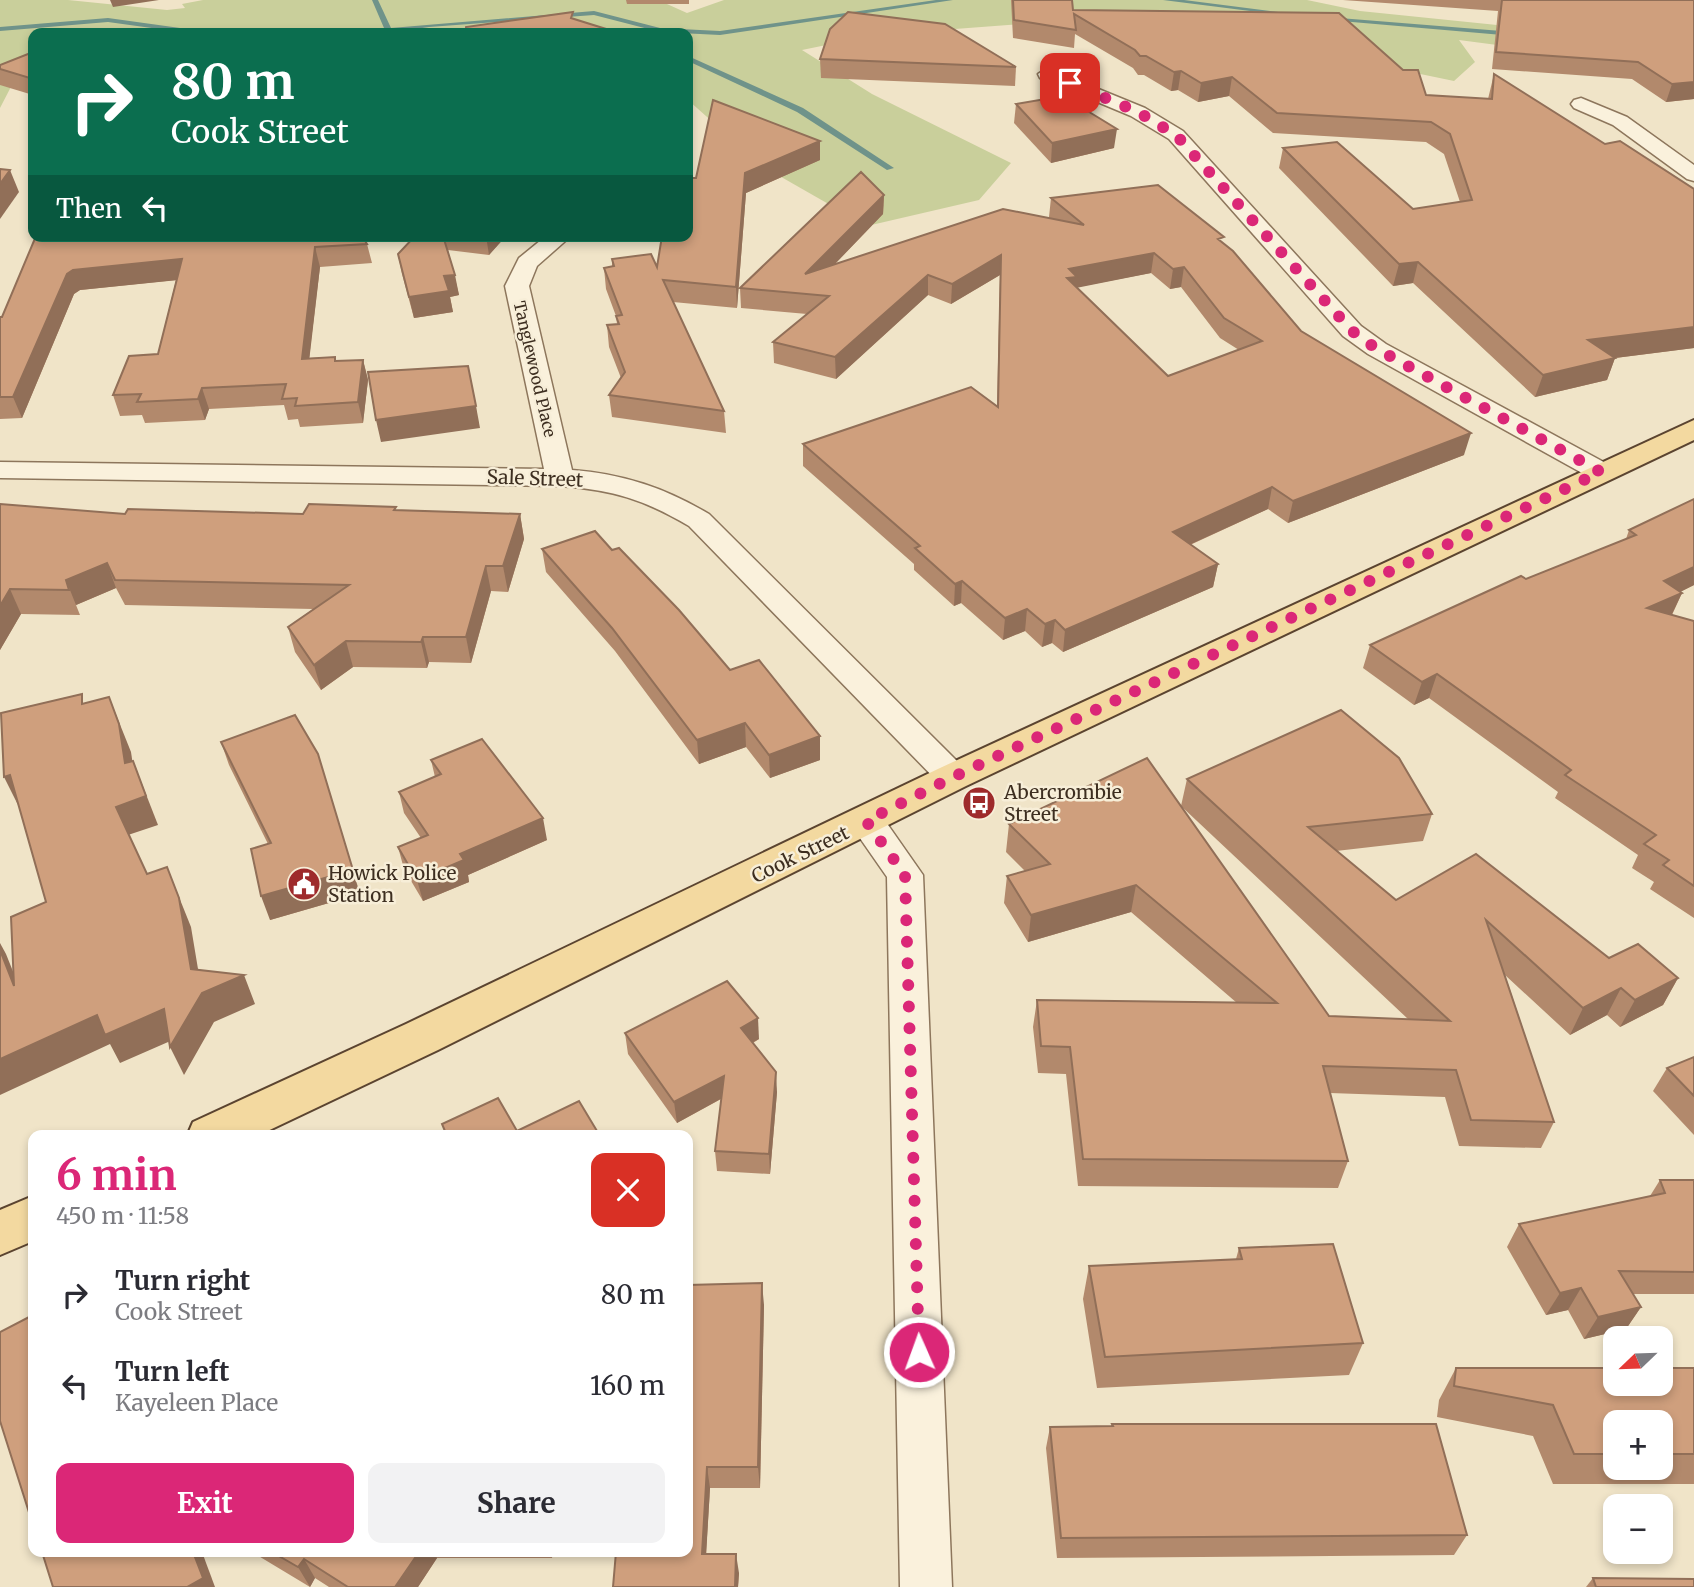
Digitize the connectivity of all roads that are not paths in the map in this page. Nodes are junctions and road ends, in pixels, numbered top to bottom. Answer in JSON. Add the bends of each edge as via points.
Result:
{"nodes":[{"id":1,"x":1047,"y":74,"type":"dead end"},
{"id":2,"x":1581,"y":104,"type":"dead end"},
{"id":3,"x":1694,"y":175,"type":"edge"},
{"id":4,"x":553,"y":242,"type":"edge"},
{"id":5,"x":1694,"y":429,"type":"edge"},
{"id":6,"x":0,"y":471,"type":"edge"},
{"id":7,"x":1601,"y":472,"type":"junction"},
{"id":8,"x":560,"y":478,"type":"junction"},
{"id":9,"x":953,"y":777,"type":"junction"},
{"id":10,"x":866,"y":821,"type":"junction"},
{"id":11,"x":223,"y":1130,"type":"edge"},
{"id":12,"x":28,"y":1220,"type":"edge"},
{"id":13,"x":0,"y":1233,"type":"edge"},
{"id":14,"x":926,"y":1587,"type":"edge"}],
"edges":[{"from":1,"to":7,"type":"street","via":[[1138,112],[1176,135],[1352,331]]},
{"from":2,"to":3,"type":"street","via":[[1619,121]]},
{"from":4,"to":8,"type":"street","name":"Tanglewood Place","via":[[527,263],[517,286]]},
{"from":5,"to":7,"type":"main road","name":"Cook Street"},
{"from":6,"to":8,"type":"street","name":"Sale Street"},
{"from":7,"to":9,"type":"main road","name":"Cook Street"},
{"from":8,"to":9,"type":"street","name":"Sale Street","via":[[633,485],[698,520]]},
{"from":9,"to":10,"type":"main road","name":"Cook Street"},
{"from":10,"to":11,"type":"main road","name":"Cook Street"},
{"from":10,"to":14,"type":"street","via":[[905,875]]},
{"from":12,"to":13,"type":"main road"}]}
